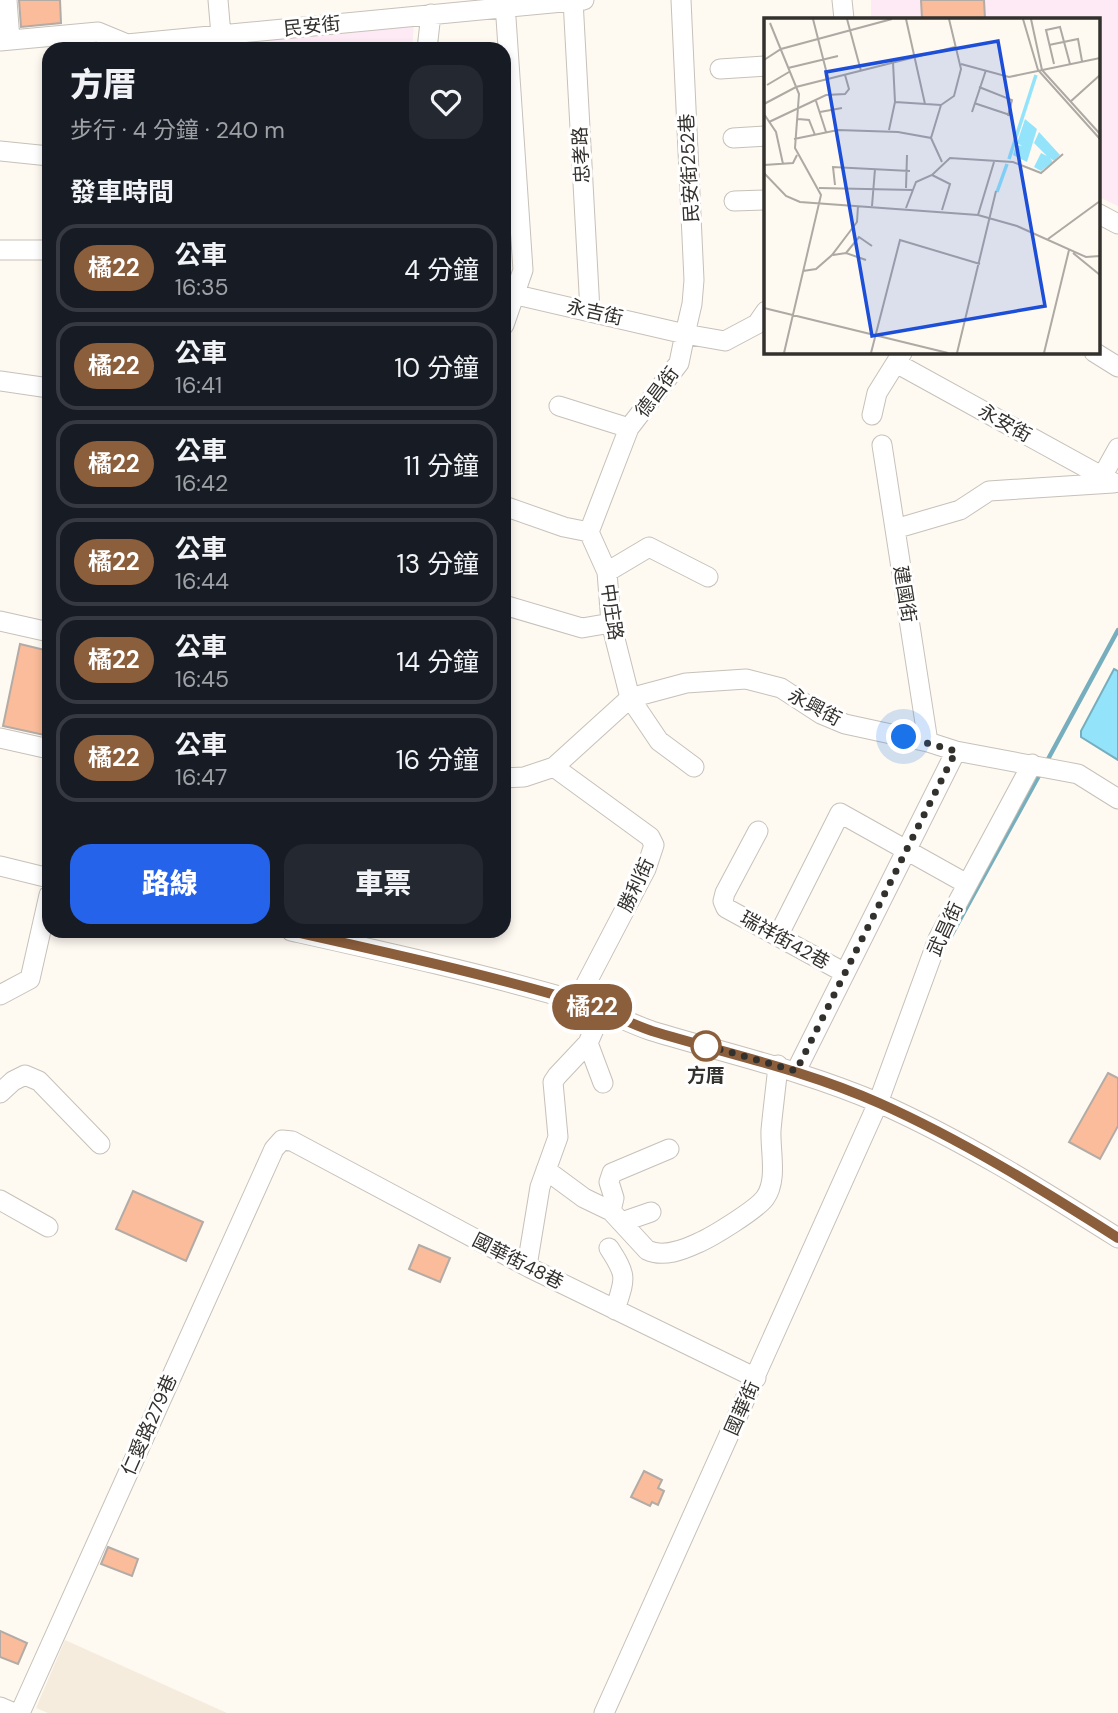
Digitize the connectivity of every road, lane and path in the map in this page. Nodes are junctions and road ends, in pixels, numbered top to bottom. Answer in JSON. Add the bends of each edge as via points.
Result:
{"nodes":[{"id":1,"x":7,"y":0,"type":"edge"},
{"id":2,"x":218,"y":0,"type":"edge"},
{"id":3,"x":573,"y":0,"type":"edge"},
{"id":4,"x":584,"y":0,"type":"edge"},
{"id":5,"x":681,"y":0,"type":"edge"},
{"id":6,"x":842,"y":0,"type":"edge"},
{"id":7,"x":505,"y":8,"type":"edge"},
{"id":8,"x":431,"y":14,"type":"junction"},
{"id":9,"x":844,"y":18,"type":"edge"},
{"id":10,"x":221,"y":35,"type":"junction"},
{"id":11,"x":5,"y":40,"type":"edge"},
{"id":12,"x":116,"y":42,"type":"edge"},
{"id":13,"x":148,"y":42,"type":"edge"},
{"id":14,"x":428,"y":42,"type":"edge"},
{"id":15,"x":507,"y":42,"type":"edge"},
{"id":16,"x":764,"y":66,"type":"edge"},
{"id":17,"x":720,"y":69,"type":"dead end"},
{"id":18,"x":511,"y":95,"type":"edge"},
{"id":19,"x":764,"y":136,"type":"edge"},
{"id":20,"x":733,"y":138,"type":"dead end"},
{"id":21,"x":0,"y":151,"type":"edge"},
{"id":22,"x":42,"y":155,"type":"edge"},
{"id":23,"x":764,"y":200,"type":"edge"},
{"id":24,"x":734,"y":201,"type":"dead end"},
{"id":25,"x":1100,"y":215,"type":"edge"},
{"id":26,"x":1118,"y":224,"type":"edge"},
{"id":27,"x":0,"y":250,"type":"edge"},
{"id":28,"x":42,"y":250,"type":"edge"},
{"id":29,"x":511,"y":291,"type":"edge"},
{"id":30,"x":511,"y":293,"type":"edge"},
{"id":31,"x":590,"y":311,"type":"junction"},
{"id":32,"x":764,"y":314,"type":"edge"},
{"id":33,"x":685,"y":334,"type":"junction"},
{"id":34,"x":1097,"y":354,"type":"edge"},
{"id":35,"x":900,"y":357,"type":"edge"},
{"id":36,"x":1118,"y":367,"type":"edge"},
{"id":37,"x":0,"y":382,"type":"edge"},
{"id":38,"x":42,"y":387,"type":"edge"},
{"id":39,"x":559,"y":406,"type":"dead end"},
{"id":40,"x":872,"y":415,"type":"dead end"},
{"id":41,"x":629,"y":428,"type":"junction"},
{"id":42,"x":882,"y":445,"type":"dead end"},
{"id":43,"x":1118,"y":448,"type":"edge"},
{"id":44,"x":1108,"y":481,"type":"edge"},
{"id":45,"x":511,"y":508,"type":"edge"},
{"id":46,"x":895,"y":528,"type":"junction"},
{"id":47,"x":589,"y":532,"type":"junction"},
{"id":48,"x":607,"y":572,"type":"junction"},
{"id":49,"x":708,"y":577,"type":"dead end"},
{"id":50,"x":511,"y":608,"type":"edge"},
{"id":51,"x":0,"y":621,"type":"edge"},
{"id":52,"x":611,"y":623,"type":"junction"},
{"id":53,"x":42,"y":630,"type":"edge"},
{"id":54,"x":629,"y":698,"type":"junction"},
{"id":55,"x":0,"y":738,"type":"edge"},
{"id":56,"x":928,"y":742,"type":"junction"},
{"id":57,"x":42,"y":747,"type":"edge"},
{"id":58,"x":956,"y":751,"type":"junction"},
{"id":59,"x":1040,"y":766,"type":"junction"},
{"id":60,"x":694,"y":767,"type":"dead end"},
{"id":61,"x":554,"y":768,"type":"junction"},
{"id":62,"x":511,"y":778,"type":"edge"},
{"id":63,"x":1118,"y":799,"type":"edge"},
{"id":64,"x":758,"y":831,"type":"dead end"},
{"id":65,"x":907,"y":850,"type":"junction"},
{"id":66,"x":0,"y":866,"type":"edge"},
{"id":67,"x":42,"y":876,"type":"edge"},
{"id":68,"x":967,"y":884,"type":"junction"},
{"id":69,"x":42,"y":926,"type":"edge"},
{"id":70,"x":778,"y":936,"type":"junction"},
{"id":71,"x":360,"y":938,"type":"edge"},
{"id":72,"x":845,"y":973,"type":"junction"},
{"id":73,"x":0,"y":995,"type":"edge"},
{"id":74,"x":577,"y":1001,"type":"junction"},
{"id":75,"x":602,"y":1012,"type":"junction"},
{"id":76,"x":587,"y":1043,"type":"junction"},
{"id":77,"x":787,"y":1068,"type":"junction"},
{"id":78,"x":603,"y":1083,"type":"dead end"},
{"id":79,"x":0,"y":1093,"type":"edge"},
{"id":80,"x":878,"y":1103,"type":"junction"},
{"id":81,"x":282,"y":1140,"type":"joint"},
{"id":82,"x":100,"y":1144,"type":"dead end"},
{"id":83,"x":669,"y":1149,"type":"dead end"},
{"id":84,"x":546,"y":1170,"type":"junction"},
{"id":85,"x":0,"y":1200,"type":"edge"},
{"id":86,"x":651,"y":1212,"type":"dead end"},
{"id":87,"x":616,"y":1216,"type":"junction"},
{"id":88,"x":48,"y":1227,"type":"dead end"},
{"id":89,"x":1118,"y":1238,"type":"edge"},
{"id":90,"x":610,"y":1248,"type":"dead end"},
{"id":91,"x":527,"y":1266,"type":"junction"},
{"id":92,"x":615,"y":1310,"type":"junction"},
{"id":93,"x":755,"y":1378,"type":"junction"},
{"id":94,"x":0,"y":1707,"type":"edge"},
{"id":95,"x":14,"y":1713,"type":"edge"},
{"id":96,"x":20,"y":1713,"type":"edge"},
{"id":97,"x":604,"y":1713,"type":"edge"}],
"edges":[{"from":1,"to":11,"type":"street"},
{"from":2,"to":10,"type":"street"},
{"from":3,"to":4,"type":"street","name":"民安街"},
{"from":3,"to":7,"type":"street","name":"民安街"},
{"from":3,"to":31,"type":"street","name":"忠孝路"},
{"from":5,"to":33,"type":"street","name":"民安街252巷","via":[[694,280]]},
{"from":6,"to":9,"type":"street"},
{"from":7,"to":8,"type":"street","name":"民安街"},
{"from":7,"to":15,"type":"street"},
{"from":8,"to":10,"type":"street","name":"民安街"},
{"from":8,"to":14,"type":"street"},
{"from":10,"to":13,"type":"street","name":"民安街"},
{"from":11,"to":12,"type":"street","name":"民安街","via":[[98,32]]},
{"from":16,"to":17,"type":"street"},
{"from":18,"to":29,"type":"street","via":[[523,270]]},
{"from":19,"to":20,"type":"street"},
{"from":21,"to":22,"type":"street"},
{"from":23,"to":24,"type":"street"},
{"from":25,"to":26,"type":"street"},
{"from":27,"to":28,"type":"street"},
{"from":30,"to":31,"type":"street","name":"永吉街"},
{"from":31,"to":33,"type":"street","name":"永吉街"},
{"from":32,"to":33,"type":"street","via":[[757,324],[725,341]]},
{"from":33,"to":41,"type":"street","name":"德昌街","via":[[680,363]]},
{"from":34,"to":36,"type":"street"},
{"from":35,"to":40,"type":"street","via":[[877,393]]},
{"from":35,"to":44,"type":"street","name":"永安街"},
{"from":37,"to":38,"type":"street"},
{"from":39,"to":41,"type":"street"},
{"from":41,"to":47,"type":"street","name":"德昌街"},
{"from":42,"to":46,"type":"street","name":"建國街"},
{"from":43,"to":44,"type":"street"},
{"from":44,"to":46,"type":"street","via":[[989,491],[960,510]]},
{"from":45,"to":47,"type":"street"},
{"from":46,"to":56,"type":"street","name":"建國街"},
{"from":47,"to":48,"type":"street","name":"中庄路"},
{"from":48,"to":49,"type":"street","via":[[649,547]]},
{"from":48,"to":52,"type":"street","name":"中庄路"},
{"from":50,"to":52,"type":"street","via":[[582,628]]},
{"from":51,"to":53,"type":"street"},
{"from":52,"to":54,"type":"street","name":"中庄路"},
{"from":54,"to":56,"type":"street","name":"永興街","via":[[686,682],[747,680],[781,688],[845,724]]},
{"from":54,"to":60,"type":"street","via":[[659,741]]},
{"from":54,"to":61,"type":"street"},
{"from":55,"to":57,"type":"street"},
{"from":56,"to":58,"type":"street","name":"永興街"},
{"from":58,"to":59,"type":"street","name":"永興街"},
{"from":58,"to":65,"type":"street"},
{"from":59,"to":63,"type":"street","name":"永興街","via":[[1078,774]]},
{"from":59,"to":68,"type":"street","name":"武昌街"},
{"from":61,"to":62,"type":"street"},
{"from":61,"to":74,"type":"street","name":"勝利街","via":[[650,837],[654,845]]},
{"from":64,"to":70,"type":"street","name":"瑞祥街42巷","via":[[723,901],[726,908]]},
{"from":65,"to":68,"type":"street"},
{"from":65,"to":70,"type":"street","via":[[840,813]]},
{"from":65,"to":72,"type":"street"},
{"from":66,"to":67,"type":"street"},
{"from":68,"to":80,"type":"street","name":"武昌街","via":[[938,939]]},
{"from":69,"to":73,"type":"street","via":[[30,979]]},
{"from":70,"to":72,"type":"street","name":"瑞祥街42巷"},
{"from":71,"to":74,"type":"street"},
{"from":72,"to":77,"type":"street"},
{"from":74,"to":75,"type":"street"},
{"from":75,"to":76,"type":"street"},
{"from":75,"to":77,"type":"street"},
{"from":76,"to":78,"type":"street"},
{"from":76,"to":84,"type":"street","via":[[553,1082],[558,1137]]},
{"from":77,"to":80,"type":"street"},
{"from":77,"to":87,"type":"street","via":[[771,1133],[771,1182],[759,1205],[706,1240],[678,1252],[652,1253]]},
{"from":79,"to":82,"type":"street","via":[[25,1075],[39,1081]]},
{"from":80,"to":89,"type":"street","via":[[948,1137]]},
{"from":80,"to":93,"type":"street","name":"國華街"},
{"from":81,"to":91,"type":"street","name":"國華街48巷","via":[[292,1141]]},
{"from":81,"to":96,"type":"street","name":"仁愛路279巷","via":[[274,1149]]},
{"from":83,"to":87,"type":"street","via":[[612,1173],[609,1182]]},
{"from":84,"to":87,"type":"street"},
{"from":84,"to":91,"type":"street"},
{"from":85,"to":88,"type":"street"},
{"from":86,"to":87,"type":"street"},
{"from":90,"to":92,"type":"street","via":[[624,1276]]},
{"from":91,"to":92,"type":"street","name":"國華街48巷"},
{"from":92,"to":93,"type":"street","name":"國華街48巷"},
{"from":93,"to":97,"type":"street","name":"國華街"},
{"from":94,"to":95,"type":"street"}]}
